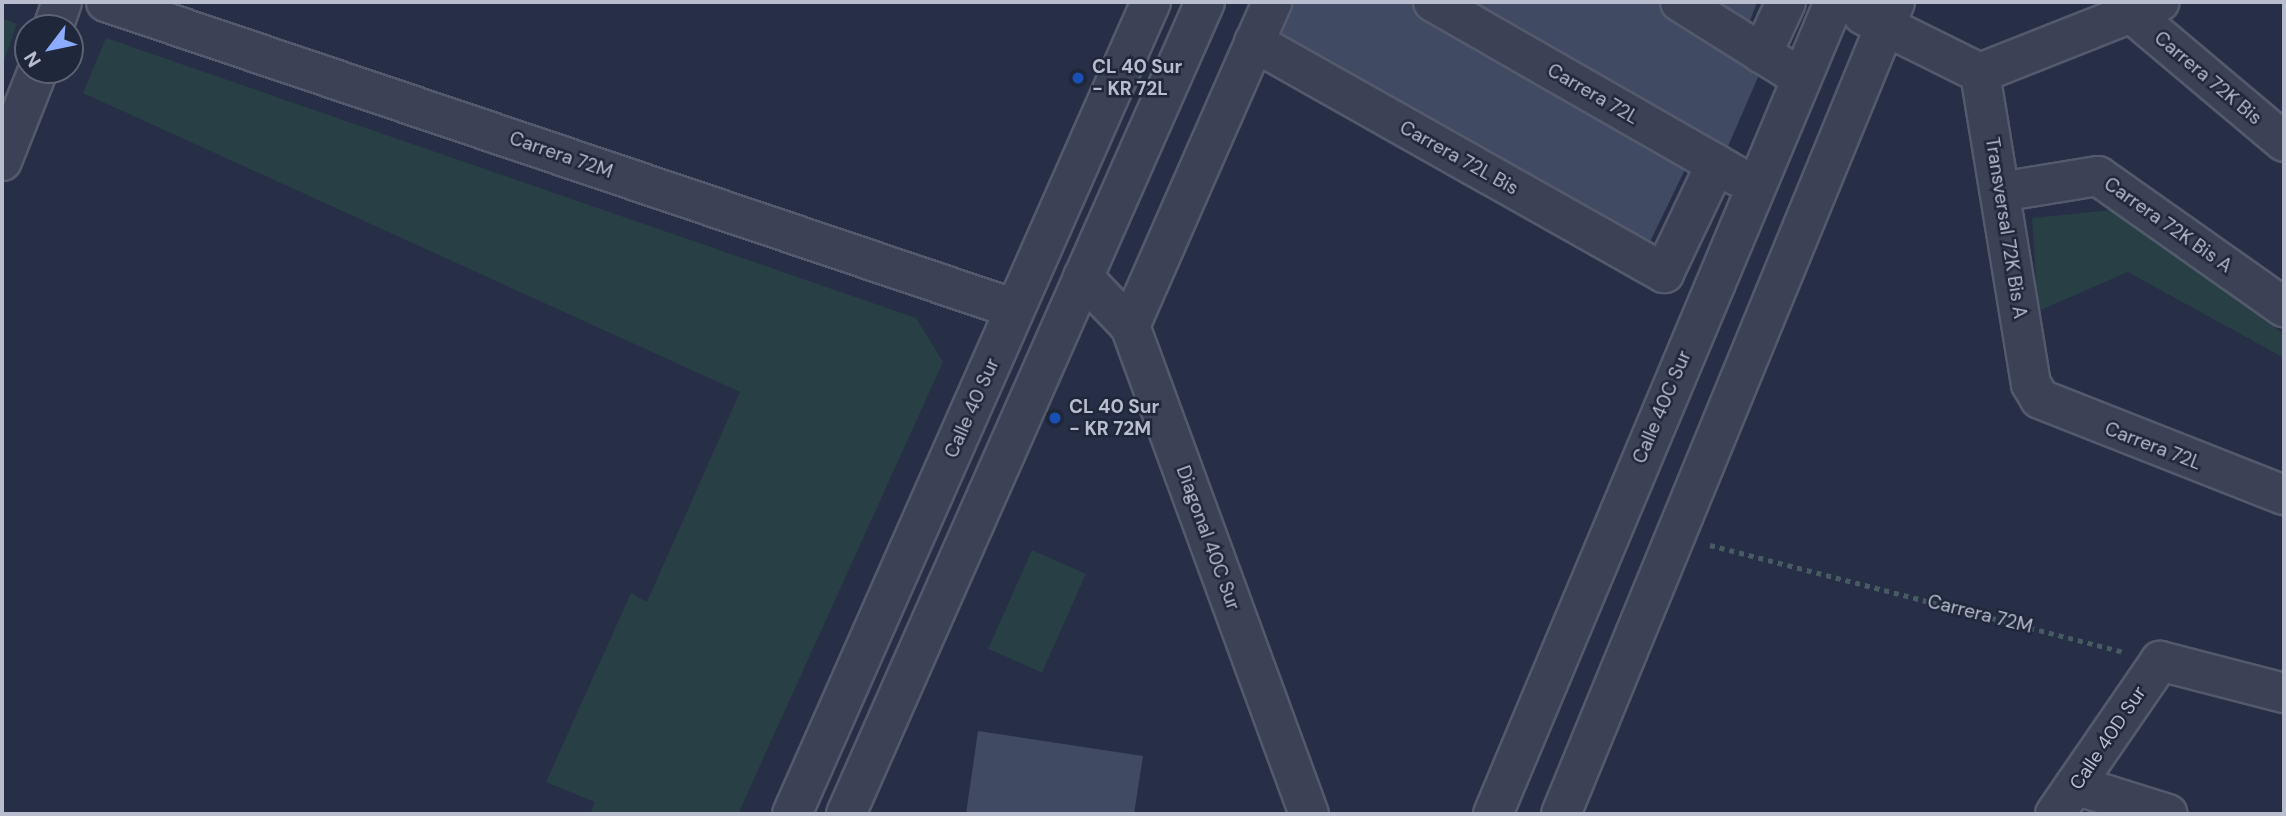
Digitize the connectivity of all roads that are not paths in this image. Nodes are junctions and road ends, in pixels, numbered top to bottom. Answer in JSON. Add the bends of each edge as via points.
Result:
{"nodes":[{"id":1,"x":106,"y":2,"type":"edge"},
{"id":2,"x":1151,"y":2,"type":"edge"},
{"id":3,"x":1205,"y":2,"type":"edge"},
{"id":4,"x":1272,"y":2,"type":"edge"},
{"id":5,"x":1433,"y":2,"type":"edge"},
{"id":6,"x":1680,"y":2,"type":"edge"},
{"id":7,"x":1786,"y":2,"type":"edge"},
{"id":8,"x":1835,"y":2,"type":"edge"},
{"id":9,"x":2145,"y":7,"type":"edge"},
{"id":10,"x":1890,"y":14,"type":"edge"},
{"id":11,"x":1254,"y":42,"type":"junction"},
{"id":12,"x":1762,"y":54,"type":"junction"},
{"id":13,"x":1980,"y":73,"type":"junction"},
{"id":14,"x":1801,"y":78,"type":"junction"},
{"id":15,"x":32,"y":84,"type":"edge"},
{"id":16,"x":2284,"y":142,"type":"edge"},
{"id":17,"x":2,"y":161,"type":"edge"},
{"id":18,"x":1716,"y":164,"type":"junction"},
{"id":19,"x":1754,"y":186,"type":"junction"},
{"id":20,"x":2000,"y":192,"type":"junction"},
{"id":21,"x":1083,"y":277,"type":"junction"},
{"id":22,"x":2284,"y":307,"type":"edge"},
{"id":23,"x":1015,"y":309,"type":"junction"},
{"id":24,"x":1130,"y":326,"type":"junction"},
{"id":25,"x":2031,"y":384,"type":"joint"},
{"id":26,"x":2284,"y":495,"type":"edge"},
{"id":27,"x":2282,"y":691,"type":"edge"},
{"id":28,"x":2065,"y":799,"type":"edge"},
{"id":29,"x":792,"y":814,"type":"edge"},
{"id":30,"x":846,"y":814,"type":"edge"},
{"id":31,"x":1309,"y":814,"type":"edge"},
{"id":32,"x":1493,"y":814,"type":"edge"},
{"id":33,"x":1561,"y":814,"type":"edge"},
{"id":34,"x":2168,"y":814,"type":"edge"}],
"edges":[{"from":1,"to":23,"type":"street","name":"Carrera 72M"},
{"from":2,"to":23,"type":"street","name":"Calle 40 Sur"},
{"from":3,"to":21,"type":"street"},
{"from":4,"to":11,"type":"street"},
{"from":5,"to":18,"type":"street","name":"Carrera 72L"},
{"from":6,"to":12,"type":"street"},
{"from":7,"to":12,"type":"street"},
{"from":8,"to":10,"type":"street"},
{"from":8,"to":14,"type":"street","name":"Calle 40C Sur"},
{"from":9,"to":13,"type":"street"},
{"from":9,"to":16,"type":"street","name":"Carrera 72K Bis"},
{"from":10,"to":13,"type":"street"},
{"from":10,"to":33,"type":"street"},
{"from":11,"to":18,"type":"street","name":"Carrera 72L Bis","via":[[1664,273]]},
{"from":11,"to":24,"type":"street"},
{"from":12,"to":14,"type":"street"},
{"from":13,"to":20,"type":"street","name":"Transversal 72K Bis A"},
{"from":14,"to":19,"type":"street","name":"Calle 40C Sur"},
{"from":15,"to":17,"type":"street"},
{"from":18,"to":19,"type":"street","name":"Carrera 72L"},
{"from":19,"to":32,"type":"street","name":"Calle 40C Sur"},
{"from":20,"to":22,"type":"street","name":"Carrera 72K Bis A","via":[[2098,176]]},
{"from":20,"to":25,"type":"street","name":"Transversal 72K Bis A"},
{"from":21,"to":24,"type":"street","name":"Diagonal 40C Sur"},
{"from":21,"to":30,"type":"street"},
{"from":23,"to":29,"type":"street","name":"Calle 40 Sur"},
{"from":24,"to":31,"type":"street","name":"Diagonal 40C Sur"},
{"from":25,"to":26,"type":"street","name":"Carrera 72L","via":[[2057,410]]},
{"from":27,"to":28,"type":"street","name":"Calle 40D Sur","via":[[2160,661]]},
{"from":28,"to":34,"type":"street"}]}
